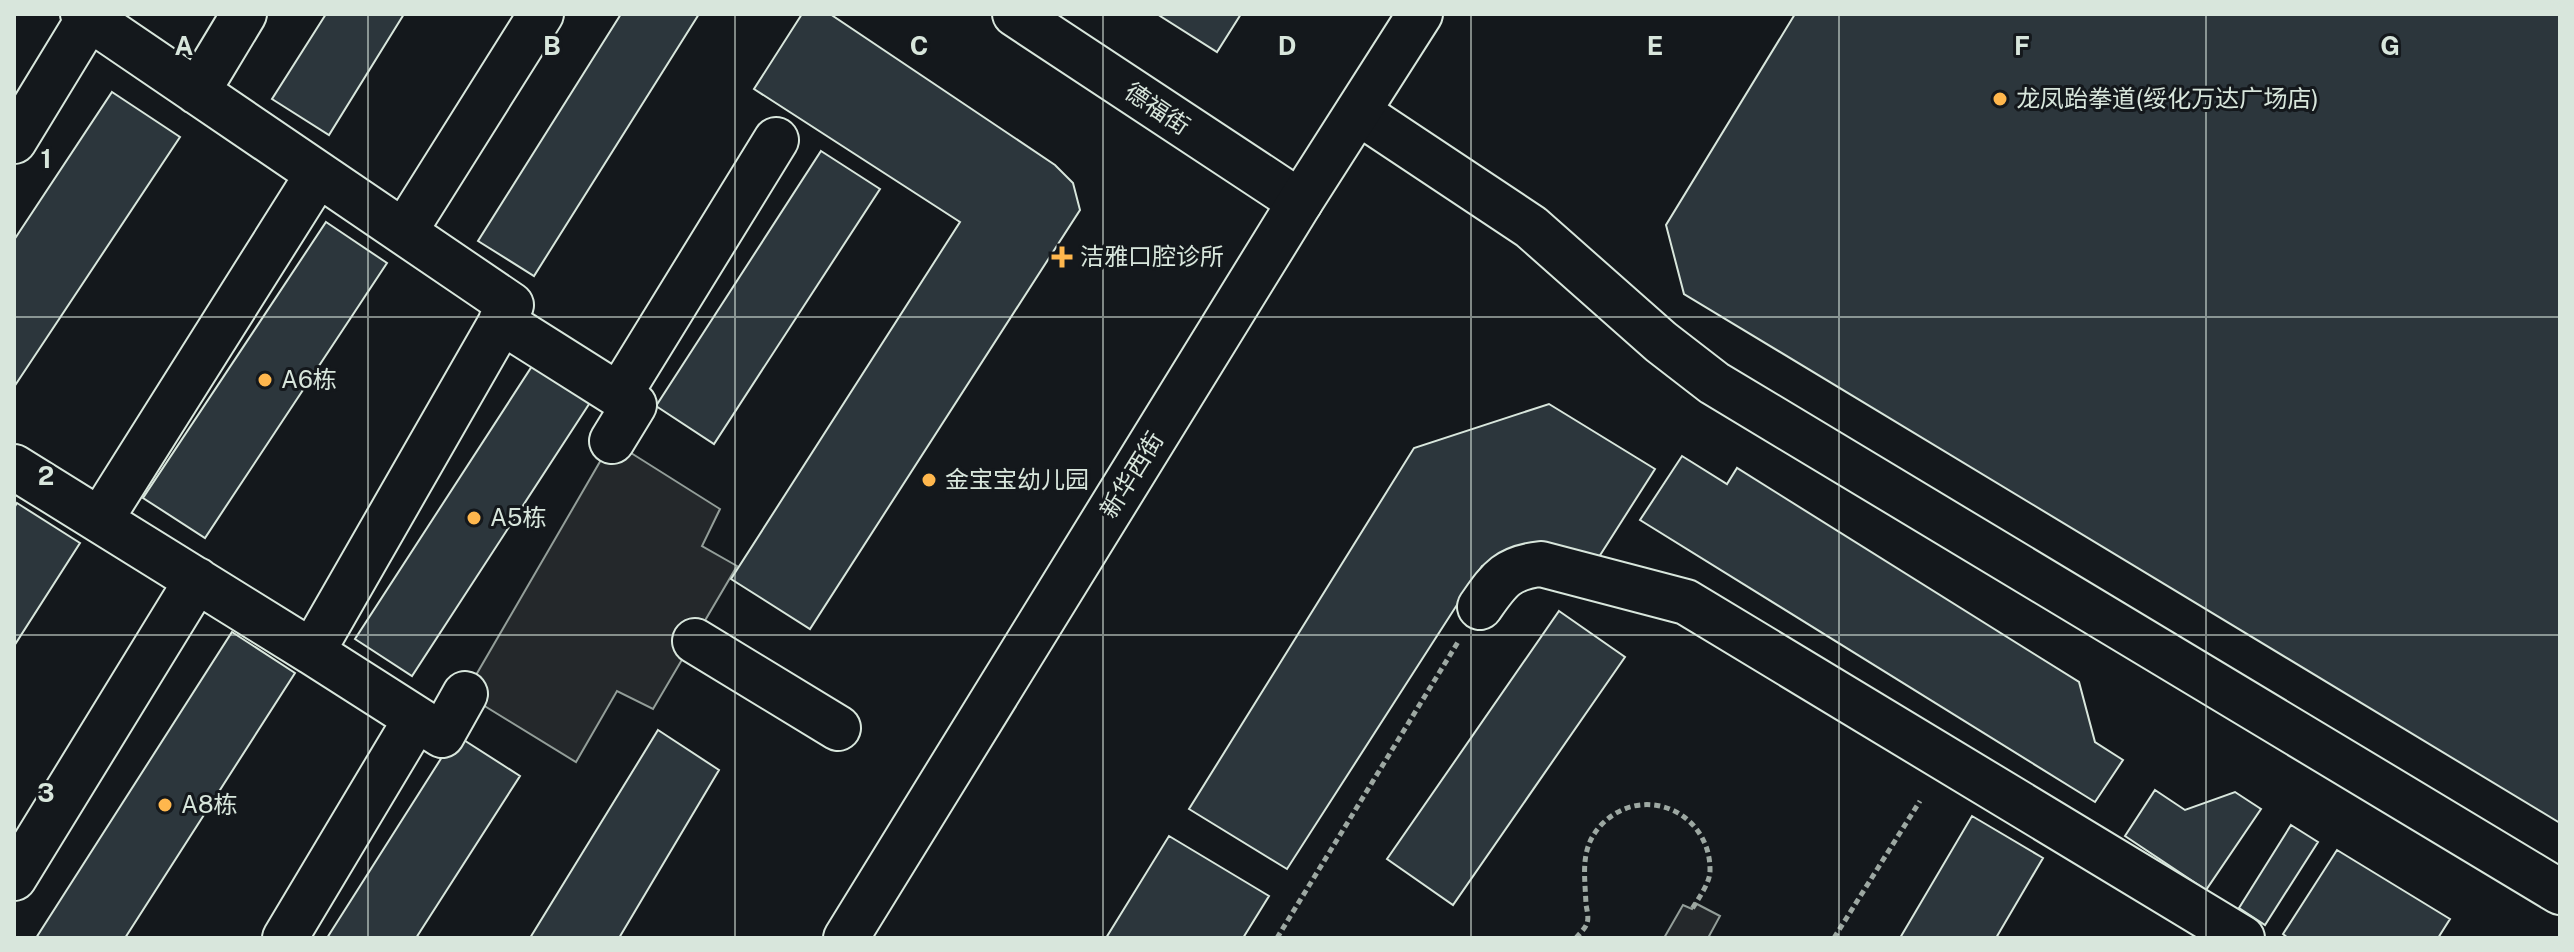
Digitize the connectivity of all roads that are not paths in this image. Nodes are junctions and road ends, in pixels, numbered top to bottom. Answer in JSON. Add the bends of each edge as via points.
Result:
{"nodes":[{"id":1,"x":244,"y":14,"type":"edge"},
{"id":2,"x":541,"y":14,"type":"edge"},
{"id":3,"x":1015,"y":14,"type":"edge"},
{"id":4,"x":1420,"y":14,"type":"edge"},
{"id":5,"x":86,"y":16,"type":"edge"},
{"id":6,"x":197,"y":92,"type":"junction"},
{"id":7,"x":1358,"y":112,"type":"junction"},
{"id":8,"x":776,"y":140,"type":"dead end"},
{"id":9,"x":14,"y":141,"type":"edge"},
{"id":10,"x":318,"y":174,"type":"junction"},
{"id":11,"x":1300,"y":202,"type":"junction"},
{"id":12,"x":404,"y":232,"type":"junction"},
{"id":13,"x":501,"y":321,"type":"junction"},
{"id":14,"x":619,"y":395,"type":"junction"},
{"id":15,"x":612,"y":441,"type":"dead end"},
{"id":16,"x":14,"y":467,"type":"edge"},
{"id":17,"x":100,"y":520,"type":"junction"},
{"id":18,"x":197,"y":580,"type":"junction"},
{"id":19,"x":1480,"y":607,"type":"road end"},
{"id":20,"x":695,"y":641,"type":"dead end"},
{"id":21,"x":312,"y":652,"type":"junction"},
{"id":22,"x":465,"y":694,"type":"dead end"},
{"id":23,"x":416,"y":719,"type":"junction"},
{"id":24,"x":838,"y":728,"type":"dead end"},
{"id":25,"x":14,"y":878,"type":"edge"},
{"id":26,"x":2560,"y":892,"type":"edge"},
{"id":27,"x":285,"y":938,"type":"edge"},
{"id":28,"x":846,"y":938,"type":"edge"},
{"id":29,"x":2242,"y":938,"type":"edge"}],
"edges":[{"from":1,"to":6,"type":"street"},
{"from":2,"to":12,"type":"street"},
{"from":3,"to":11,"type":"street","name":"德福街"},
{"from":4,"to":7,"type":"street","name":"新华西街"},
{"from":5,"to":6,"type":"street"},
{"from":5,"to":9,"type":"street"},
{"from":6,"to":10,"type":"street"},
{"from":7,"to":11,"type":"street","name":"新华西街"},
{"from":7,"to":26,"type":"street","via":[[1531,227],[1714,383]]},
{"from":8,"to":14,"type":"street"},
{"from":10,"to":12,"type":"street"},
{"from":10,"to":17,"type":"street"},
{"from":11,"to":28,"type":"street","name":"新华西街"},
{"from":12,"to":13,"type":"street","via":[[511,305]]},
{"from":13,"to":14,"type":"street"},
{"from":13,"to":21,"type":"street"},
{"from":14,"to":15,"type":"street","via":[[634,405]]},
{"from":16,"to":17,"type":"street"},
{"from":17,"to":18,"type":"street"},
{"from":18,"to":21,"type":"street"},
{"from":18,"to":25,"type":"street"},
{"from":19,"to":29,"type":"street","via":[[1497,583],[1518,567],[1541,564],[1686,602]]},
{"from":20,"to":24,"type":"street"},
{"from":21,"to":23,"type":"street"},
{"from":22,"to":23,"type":"street","via":[[442,735]]},
{"from":23,"to":27,"type":"street"}]}
